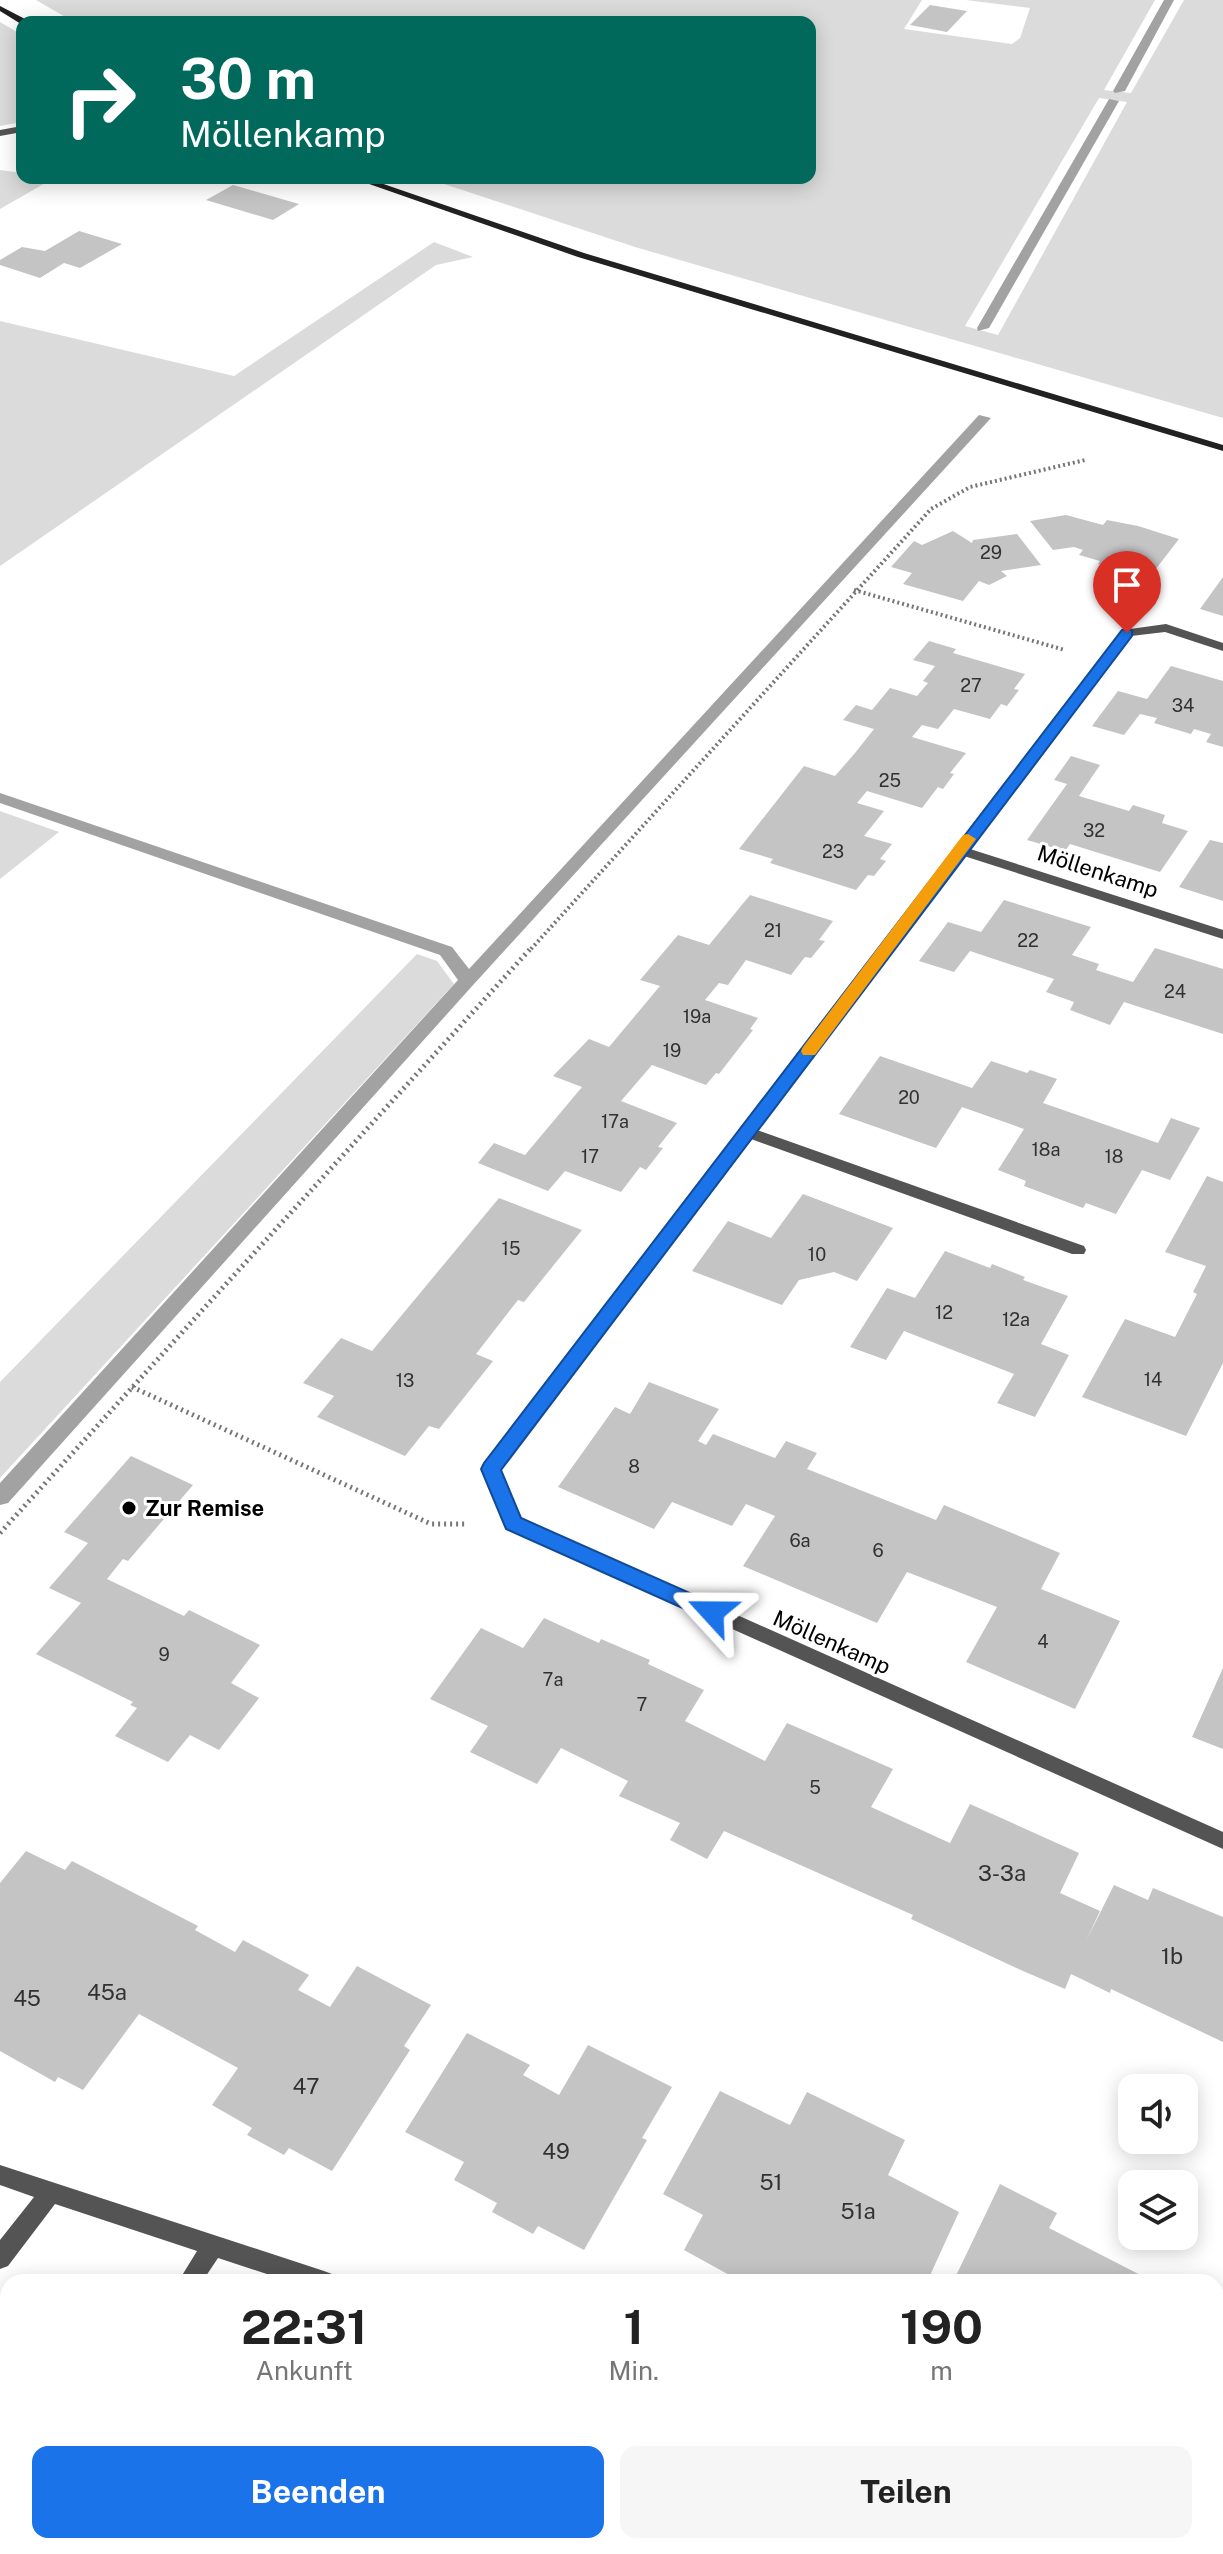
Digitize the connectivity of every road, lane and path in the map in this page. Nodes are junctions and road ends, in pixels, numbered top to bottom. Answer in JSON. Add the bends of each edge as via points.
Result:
{"nodes":[{"id":1,"x":374,"y":184,"type":"edge"},
{"id":2,"x":1223,"y":448,"type":"edge"},
{"id":3,"x":1085,"y":460,"type":"dead end"},
{"id":4,"x":854,"y":590,"type":"junction"},
{"id":5,"x":1223,"y":647,"type":"edge"},
{"id":6,"x":1105,"y":661,"type":"junction"},
{"id":7,"x":959,"y":850,"type":"junction"},
{"id":8,"x":1223,"y":935,"type":"edge"},
{"id":9,"x":748,"y":1132,"type":"junction"},
{"id":10,"x":1078,"y":1250,"type":"dead end"},
{"id":11,"x":132,"y":1387,"type":"junction"},
{"id":12,"x":513,"y":1523,"type":"junction"},
{"id":13,"x":0,"y":1533,"type":"edge"},
{"id":14,"x":1223,"y":1841,"type":"edge"},
{"id":15,"x":0,"y":2175,"type":"edge"},
{"id":16,"x":51,"y":2192,"type":"junction"},
{"id":17,"x":213,"y":2246,"type":"junction"},
{"id":18,"x":0,"y":2258,"type":"edge"},
{"id":19,"x":194,"y":2274,"type":"edge"},
{"id":20,"x":299,"y":2274,"type":"edge"}],
"edges":[{"from":1,"to":2,"type":"street","via":[[596,260]]},
{"from":3,"to":4,"type":"path","via":[[952,496],[931,509]]},
{"from":4,"to":6,"type":"path"},
{"from":4,"to":11,"type":"path"},
{"from":5,"to":6,"type":"street","via":[[1166,628],[1127,633]]},
{"from":6,"to":7,"type":"street"},
{"from":7,"to":8,"type":"street","name":"Möllenkamp"},
{"from":7,"to":9,"type":"street"},
{"from":9,"to":10,"type":"street"},
{"from":9,"to":12,"type":"street","via":[[491,1469]]},
{"from":11,"to":12,"type":"path","via":[[431,1524]]},
{"from":11,"to":13,"type":"path"},
{"from":12,"to":14,"type":"street","name":"Möllenkamp"},
{"from":15,"to":16,"type":"street"},
{"from":16,"to":17,"type":"street"},
{"from":16,"to":18,"type":"street"},
{"from":17,"to":19,"type":"street"},
{"from":17,"to":20,"type":"street"}]}
